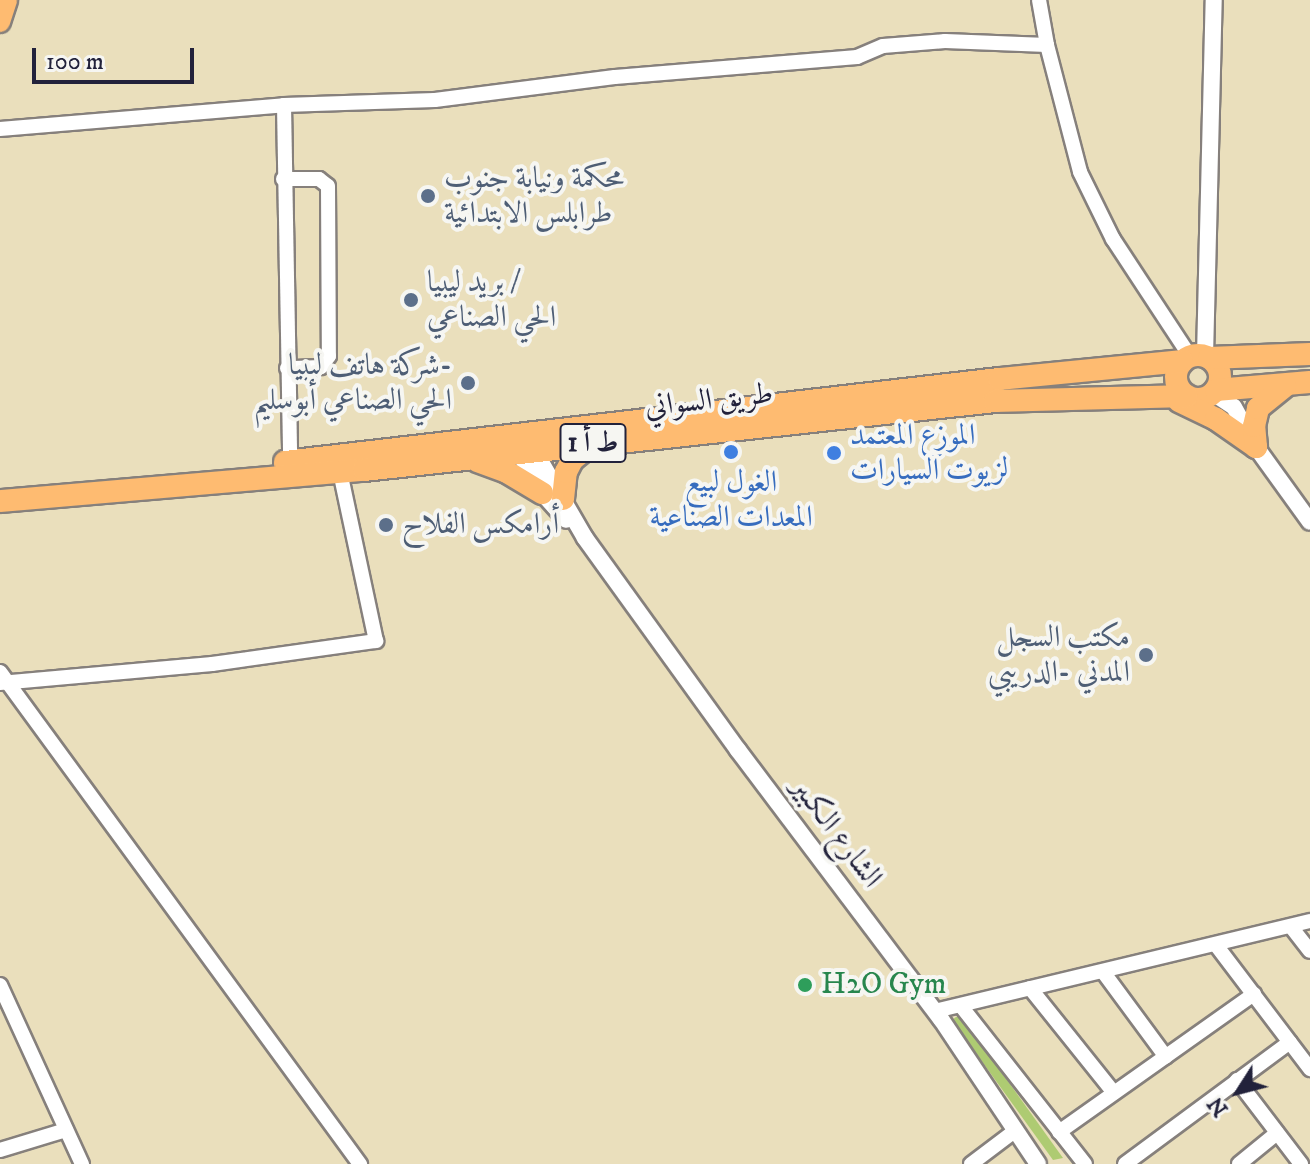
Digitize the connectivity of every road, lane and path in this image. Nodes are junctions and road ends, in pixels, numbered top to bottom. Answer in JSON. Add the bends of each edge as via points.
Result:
{"nodes":[{"id":1,"x":7,"y":0,"type":"edge"},
{"id":2,"x":1039,"y":0,"type":"edge"},
{"id":3,"x":1214,"y":0,"type":"edge"},
{"id":4,"x":0,"y":22,"type":"edge"},
{"id":5,"x":1047,"y":45,"type":"junction"},
{"id":6,"x":284,"y":105,"type":"junction"},
{"id":7,"x":0,"y":129,"type":"edge"},
{"id":8,"x":283,"y":179,"type":"junction"},
{"id":9,"x":1310,"y":354,"type":"edge"},
{"id":10,"x":1197,"y":358,"type":"junction"},
{"id":11,"x":287,"y":368,"type":"junction"},
{"id":12,"x":1299,"y":383,"type":"edge"},
{"id":13,"x":1214,"y":391,"type":"junction"},
{"id":14,"x":1177,"y":396,"type":"junction"},
{"id":15,"x":593,"y":443,"type":"junction"},
{"id":16,"x":522,"y":444,"type":"junction"},
{"id":17,"x":1256,"y":447,"type":"junction"},
{"id":18,"x":468,"y":458,"type":"junction"},
{"id":19,"x":290,"y":462,"type":"junction"},
{"id":20,"x":340,"y":472,"type":"junction"},
{"id":21,"x":0,"y":487,"type":"edge"},
{"id":22,"x":552,"y":496,"type":"junction"},
{"id":23,"x":0,"y":501,"type":"edge"},
{"id":24,"x":1310,"y":522,"type":"edge"},
{"id":25,"x":2,"y":679,"type":"edge"},
{"id":26,"x":1310,"y":921,"type":"edge"},
{"id":27,"x":1292,"y":928,"type":"junction"},
{"id":28,"x":1216,"y":945,"type":"junction"},
{"id":29,"x":1310,"y":951,"type":"edge"},
{"id":30,"x":1104,"y":973,"type":"junction"},
{"id":31,"x":0,"y":985,"type":"edge"},
{"id":32,"x":1030,"y":988,"type":"junction"},
{"id":33,"x":1254,"y":994,"type":"junction"},
{"id":34,"x":961,"y":1006,"type":"junction"},
{"id":35,"x":935,"y":1011,"type":"junction"},
{"id":36,"x":15,"y":1020,"type":"junction"},
{"id":37,"x":0,"y":1026,"type":"edge"},
{"id":38,"x":1290,"y":1042,"type":"junction"},
{"id":39,"x":1166,"y":1057,"type":"junction"},
{"id":40,"x":1310,"y":1069,"type":"edge"},
{"id":41,"x":1237,"y":1080,"type":"junction"},
{"id":42,"x":1114,"y":1093,"type":"junction"},
{"id":43,"x":66,"y":1130,"type":"junction"},
{"id":44,"x":1016,"y":1130,"type":"junction"},
{"id":45,"x":1059,"y":1132,"type":"junction"},
{"id":46,"x":1277,"y":1133,"type":"junction"},
{"id":47,"x":0,"y":1150,"type":"edge"},
{"id":48,"x":1082,"y":1163,"type":"edge"},
{"id":49,"x":82,"y":1164,"type":"edge"},
{"id":50,"x":360,"y":1164,"type":"edge"},
{"id":51,"x":971,"y":1164,"type":"edge"},
{"id":52,"x":1038,"y":1164,"type":"edge"},
{"id":53,"x":1125,"y":1164,"type":"edge"},
{"id":54,"x":1239,"y":1164,"type":"edge"},
{"id":55,"x":1301,"y":1164,"type":"edge"}],
"edges":[{"from":1,"to":4,"type":"main road"},
{"from":2,"to":5,"type":"street"},
{"from":3,"to":10,"type":"street"},
{"from":5,"to":6,"type":"street","via":[[945,41],[883,46],[857,57],[615,77],[435,100]]},
{"from":5,"to":10,"type":"street","via":[[1080,172],[1113,239]]},
{"from":6,"to":7,"type":"street"},
{"from":6,"to":8,"type":"street"},
{"from":8,"to":11,"type":"street"},
{"from":8,"to":11,"type":"street","via":[[319,179],[328,186],[329,356],[321,367]]},
{"from":9,"to":10,"type":"highway","name":"طريق السواني","number":"ط أ 1"},
{"from":10,"to":13,"type":"highway","via":[[1219,370]]},
{"from":10,"to":14,"type":"highway","via":[[1176,380]]},
{"from":10,"to":16,"type":"highway","name":"طريق السواني","number":"ط أ 1","via":[[1015,377]]},
{"from":11,"to":19,"type":"street"},
{"from":12,"to":13,"type":"highway"},
{"from":12,"to":17,"type":"highway","via":[[1270,394],[1258,408]]},
{"from":13,"to":14,"type":"highway","via":[[1200,399]]},
{"from":13,"to":17,"type":"street","via":[[1234,407]]},
{"from":14,"to":15,"type":"highway","name":"طريق السواني","number":"ط أ 1","via":[[1013,399]]},
{"from":14,"to":17,"type":"highway"},
{"from":15,"to":16,"type":"highway","name":"طريق السواني","number":"ط أ 1"},
{"from":15,"to":22,"type":"highway","via":[[582,450]]},
{"from":16,"to":18,"type":"highway","name":"طريق السواني","number":"ط أ 1"},
{"from":16,"to":19,"type":"highway","name":"طريق السواني"},
{"from":16,"to":22,"type":"street","name":"الشارع الكبير"},
{"from":17,"to":24,"type":"street"},
{"from":18,"to":20,"type":"highway","name":"طريق السواني","number":"ط أ 1"},
{"from":18,"to":22,"type":"highway"},
{"from":19,"to":21,"type":"highway","name":"طريق السواني"},
{"from":20,"to":23,"type":"highway","name":"طريق السواني","number":"ط أ 1"},
{"from":20,"to":25,"type":"street","via":[[376,641],[212,664]]},
{"from":22,"to":35,"type":"street","name":"الشارع الكبير"},
{"from":25,"to":50,"type":"street"},
{"from":26,"to":27,"type":"street"},
{"from":27,"to":28,"type":"street"},
{"from":27,"to":29,"type":"street"},
{"from":28,"to":30,"type":"street"},
{"from":28,"to":33,"type":"street"},
{"from":30,"to":32,"type":"street"},
{"from":30,"to":39,"type":"street"},
{"from":31,"to":36,"type":"street"},
{"from":32,"to":34,"type":"street"},
{"from":32,"to":42,"type":"street"},
{"from":33,"to":38,"type":"street"},
{"from":33,"to":39,"type":"street"},
{"from":34,"to":35,"type":"street"},
{"from":34,"to":45,"type":"street"},
{"from":35,"to":44,"type":"street","name":"الشارع الكبير"},
{"from":36,"to":37,"type":"street"},
{"from":36,"to":43,"type":"street"},
{"from":38,"to":40,"type":"street"},
{"from":38,"to":41,"type":"street"},
{"from":39,"to":42,"type":"street"},
{"from":41,"to":46,"type":"street"},
{"from":41,"to":53,"type":"street"},
{"from":42,"to":45,"type":"street"},
{"from":43,"to":47,"type":"street"},
{"from":43,"to":49,"type":"street"},
{"from":44,"to":51,"type":"street"},
{"from":44,"to":52,"type":"street","name":"الشارع الكبير"},
{"from":45,"to":48,"type":"street"},
{"from":46,"to":54,"type":"street"},
{"from":46,"to":55,"type":"street"}]}
